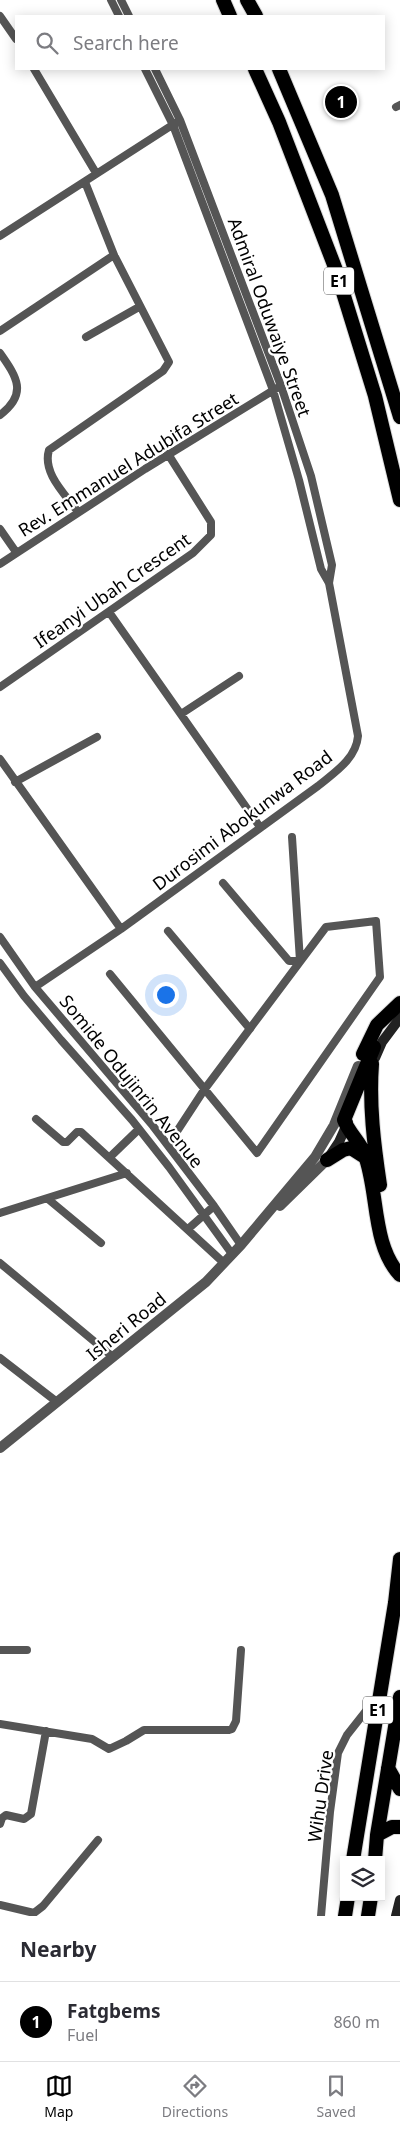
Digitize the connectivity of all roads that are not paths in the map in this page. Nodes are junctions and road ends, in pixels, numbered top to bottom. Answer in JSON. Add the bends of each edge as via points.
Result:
{"nodes":[{"id":1,"x":111,"y":0,"type":"edge"},
{"id":2,"x":122,"y":0,"type":"edge"},
{"id":3,"x":222,"y":0,"type":"edge"},
{"id":4,"x":247,"y":0,"type":"edge"},
{"id":5,"x":118,"y":15,"type":"edge"},
{"id":6,"x":129,"y":15,"type":"edge"},
{"id":7,"x":230,"y":15,"type":"edge"},
{"id":8,"x":255,"y":15,"type":"edge"},
{"id":9,"x":0,"y":16,"type":"edge"},
{"id":10,"x":15,"y":38,"type":"edge"},
{"id":11,"x":35,"y":70,"type":"edge"},
{"id":12,"x":145,"y":70,"type":"edge"},
{"id":13,"x":155,"y":70,"type":"edge"},
{"id":14,"x":256,"y":70,"type":"edge"},
{"id":15,"x":279,"y":70,"type":"edge"},
{"id":16,"x":180,"y":120,"type":"junction"},
{"id":17,"x":172,"y":125,"type":"junction"},
{"id":18,"x":96,"y":173,"type":"junction"},
{"id":19,"x":85,"y":182,"type":"junction"},
{"id":20,"x":0,"y":236,"type":"edge"},
{"id":21,"x":114,"y":255,"type":"junction"},
{"id":22,"x":139,"y":306,"type":"junction"},
{"id":23,"x":0,"y":331,"type":"edge"},
{"id":24,"x":86,"y":338,"type":"dead end"},
{"id":25,"x":0,"y":354,"type":"edge"},
{"id":26,"x":281,"y":386,"type":"junction"},
{"id":27,"x":273,"y":390,"type":"junction"},
{"id":28,"x":0,"y":416,"type":"edge"},
{"id":29,"x":400,"y":417,"type":"edge"},
{"id":30,"x":168,"y":454,"type":"junction"},
{"id":31,"x":400,"y":500,"type":"edge"},
{"id":32,"x":78,"y":512,"type":"junction"},
{"id":33,"x":0,"y":529,"type":"edge"},
{"id":34,"x":16,"y":552,"type":"junction"},
{"id":35,"x":0,"y":564,"type":"edge"},
{"id":36,"x":330,"y":583,"type":"junction"},
{"id":37,"x":109,"y":612,"type":"junction"},
{"id":38,"x":239,"y":676,"type":"dead end"},
{"id":39,"x":0,"y":687,"type":"edge"},
{"id":40,"x":181,"y":714,"type":"junction"},
{"id":41,"x":97,"y":737,"type":"dead end"},
{"id":42,"x":0,"y":759,"type":"edge"},
{"id":43,"x":16,"y":782,"type":"junction"},
{"id":44,"x":260,"y":827,"type":"junction"},
{"id":45,"x":292,"y":837,"type":"dead end"},
{"id":46,"x":223,"y":883,"type":"dead end"},
{"id":47,"x":121,"y":929,"type":"junction"},
{"id":48,"x":168,"y":931,"type":"dead end"},
{"id":49,"x":0,"y":936,"type":"edge"},
{"id":50,"x":0,"y":962,"type":"edge"},
{"id":51,"x":300,"y":962,"type":"junction"},
{"id":52,"x":110,"y":974,"type":"dead end"},
{"id":53,"x":36,"y":987,"type":"junction"},
{"id":54,"x":400,"y":1003,"type":"edge"},
{"id":55,"x":54,"y":1009,"type":"junction"},
{"id":56,"x":400,"y":1013,"type":"edge"},
{"id":57,"x":400,"y":1018,"type":"edge"},
{"id":58,"x":42,"y":1019,"type":"junction"},
{"id":59,"x":250,"y":1029,"type":"junction"},
{"id":60,"x":374,"y":1047,"type":"junction"},
{"id":61,"x":365,"y":1065,"type":"junction"},
{"id":62,"x":204,"y":1090,"type":"junction"},
{"id":63,"x":36,"y":1119,"type":"dead end"},
{"id":64,"x":346,"y":1126,"type":"junction"},
{"id":65,"x":139,"y":1129,"type":"junction"},
{"id":66,"x":168,"y":1145,"type":"junction"},
{"id":67,"x":110,"y":1157,"type":"junction"},
{"id":68,"x":365,"y":1157,"type":"junction"},
{"id":69,"x":327,"y":1160,"type":"junction"},
{"id":70,"x":127,"y":1173,"type":"junction"},
{"id":71,"x":48,"y":1199,"type":"junction"},
{"id":72,"x":214,"y":1206,"type":"junction"},
{"id":73,"x":0,"y":1213,"type":"edge"},
{"id":74,"x":203,"y":1214,"type":"junction"},
{"id":75,"x":264,"y":1220,"type":"junction"},
{"id":76,"x":188,"y":1229,"type":"junction"},
{"id":77,"x":101,"y":1243,"type":"dead end"},
{"id":78,"x":241,"y":1245,"type":"junction"},
{"id":79,"x":232,"y":1254,"type":"junction"},
{"id":80,"x":0,"y":1263,"type":"edge"},
{"id":81,"x":224,"y":1263,"type":"junction"},
{"id":82,"x":400,"y":1263,"type":"edge"},
{"id":83,"x":400,"y":1275,"type":"edge"},
{"id":84,"x":113,"y":1357,"type":"junction"},
{"id":85,"x":0,"y":1358,"type":"edge"},
{"id":86,"x":56,"y":1402,"type":"junction"},
{"id":87,"x":0,"y":1448,"type":"edge"},
{"id":88,"x":400,"y":1559,"type":"edge"},
{"id":89,"x":0,"y":1650,"type":"edge"},
{"id":90,"x":27,"y":1650,"type":"dead end"},
{"id":91,"x":241,"y":1650,"type":"dead end"},
{"id":92,"x":380,"y":1694,"type":"junction"},
{"id":93,"x":400,"y":1697,"type":"edge"},
{"id":94,"x":0,"y":1724,"type":"edge"},
{"id":95,"x":46,"y":1731,"type":"junction"},
{"id":96,"x":388,"y":1768,"type":"junction"},
{"id":97,"x":400,"y":1789,"type":"edge"},
{"id":98,"x":0,"y":1824,"type":"edge"},
{"id":99,"x":400,"y":1827,"type":"edge"},
{"id":100,"x":377,"y":1835,"type":"junction"},
{"id":101,"x":98,"y":1840,"type":"dead end"},
{"id":102,"x":354,"y":1856,"type":"edge"},
{"id":103,"x":374,"y":1856,"type":"edge"},
{"id":104,"x":400,"y":1900,"type":"edge"},
{"id":105,"x":347,"y":1901,"type":"edge"},
{"id":106,"x":370,"y":1901,"type":"edge"},
{"id":107,"x":0,"y":1905,"type":"edge"},
{"id":108,"x":398,"y":1914,"type":"edge"},
{"id":109,"x":321,"y":1916,"type":"edge"},
{"id":110,"x":345,"y":1916,"type":"edge"},
{"id":111,"x":368,"y":1916,"type":"edge"}],
"edges":[{"from":1,"to":5,"type":"street"},
{"from":2,"to":6,"type":"street"},
{"from":3,"to":7,"type":"highway"},
{"from":4,"to":8,"type":"highway"},
{"from":9,"to":10,"type":"street"},
{"from":11,"to":18,"type":"street"},
{"from":12,"to":17,"type":"street","name":"Admiral Oduwaiye Street"},
{"from":13,"to":16,"type":"street","name":"Admiral Oduwaiye Street"},
{"from":14,"to":31,"type":"highway","number":"E1","via":[[336,270],[375,396]]},
{"from":15,"to":29,"type":"highway","number":"E1","via":[[332,195]]},
{"from":16,"to":17,"type":"street"},
{"from":16,"to":26,"type":"street","name":"Admiral Oduwaiye Street"},
{"from":17,"to":18,"type":"street"},
{"from":17,"to":27,"type":"street","name":"Admiral Oduwaiye Street"},
{"from":18,"to":19,"type":"street"},
{"from":19,"to":20,"type":"street"},
{"from":19,"to":21,"type":"street"},
{"from":21,"to":22,"type":"street"},
{"from":21,"to":23,"type":"street"},
{"from":22,"to":24,"type":"street"},
{"from":22,"to":32,"type":"street","via":[[167,357],[167,368],[49,450],[46,463],[49,472]]},
{"from":25,"to":28,"type":"street","via":[[18,385],[15,399]]},
{"from":26,"to":27,"type":"street","name":"Rev. Emmanuel Adubifa Street"},
{"from":26,"to":36,"type":"street","name":"Admiral Oduwaiye Street","via":[[311,476],[332,565]]},
{"from":27,"to":30,"type":"street","name":"Rev. Emmanuel Adubifa Street"},
{"from":27,"to":36,"type":"street","name":"Durosimi Abokunwa Road","via":[[300,480],[321,569]]},
{"from":30,"to":32,"type":"street","name":"Rev. Emmanuel Adubifa Street"},
{"from":30,"to":37,"type":"street","name":"Ifeanyi Ubah Crescent","via":[[212,522],[211,535],[194,552]]},
{"from":32,"to":34,"type":"street","name":"Rev. Emmanuel Adubifa Street"},
{"from":33,"to":34,"type":"street"},
{"from":34,"to":35,"type":"street","name":"Rev. Emmanuel Adubifa Street"},
{"from":36,"to":44,"type":"street","name":"Durosimi Abokunwa Road","via":[[357,744],[353,754],[338,770]]},
{"from":37,"to":39,"type":"street","name":"Ifeanyi Ubah Crescent"},
{"from":37,"to":40,"type":"street"},
{"from":38,"to":40,"type":"street"},
{"from":40,"to":44,"type":"street"},
{"from":41,"to":43,"type":"street"},
{"from":42,"to":43,"type":"street"},
{"from":43,"to":47,"type":"street"},
{"from":44,"to":47,"type":"street","name":"Durosimi Abokunwa Road"},
{"from":45,"to":51,"type":"street"},
{"from":46,"to":51,"type":"street","via":[[289,961]]},
{"from":47,"to":53,"type":"street","name":"Durosimi Abokunwa Road"},
{"from":48,"to":59,"type":"street"},
{"from":49,"to":53,"type":"street","name":"Somide Odujinrin Avenue"},
{"from":50,"to":58,"type":"street"},
{"from":51,"to":59,"type":"street"},
{"from":51,"to":62,"type":"street","via":[[326,927],[376,921],[380,977],[257,1153]]},
{"from":52,"to":62,"type":"street"},
{"from":53,"to":55,"type":"street","name":"Somide Odujinrin Avenue"},
{"from":54,"to":61,"type":"highway","via":[[377,1025]]},
{"from":55,"to":58,"type":"street"},
{"from":55,"to":66,"type":"street","name":"Somide Odujinrin Avenue"},
{"from":56,"to":60,"type":"main road","name":"Isheri Road","via":[[388,1024]]},
{"from":57,"to":61,"type":"main road","name":"Isheri Road"},
{"from":58,"to":65,"type":"street"},
{"from":59,"to":62,"type":"street"},
{"from":60,"to":61,"type":"main road","name":"Isheri Road"},
{"from":60,"to":64,"type":"highway","via":[[344,1120]]},
{"from":61,"to":64,"type":"main road","name":"Isheri Road"},
{"from":61,"to":75,"type":"street","name":"Isheri Road","via":[[315,1158]]},
{"from":61,"to":82,"type":"highway","via":[[386,1219],[393,1250]]},
{"from":62,"to":66,"type":"street"},
{"from":63,"to":67,"type":"street","via":[[63,1142],[81,1132]]},
{"from":64,"to":68,"type":"highway"},
{"from":64,"to":69,"type":"main road","name":"Isheri Road"},
{"from":65,"to":67,"type":"street"},
{"from":65,"to":74,"type":"street"},
{"from":66,"to":72,"type":"street","name":"Somide Odujinrin Avenue"},
{"from":67,"to":70,"type":"street"},
{"from":68,"to":69,"type":"highway","via":[[351,1148]]},
{"from":68,"to":83,"type":"highway","via":[[386,1251]]},
{"from":69,"to":75,"type":"street","name":"Isheri Road"},
{"from":70,"to":71,"type":"street"},
{"from":70,"to":76,"type":"street"},
{"from":71,"to":73,"type":"street"},
{"from":71,"to":77,"type":"street"},
{"from":72,"to":74,"type":"street"},
{"from":72,"to":78,"type":"street","name":"Somide Odujinrin Avenue"},
{"from":74,"to":76,"type":"street"},
{"from":74,"to":79,"type":"street"},
{"from":75,"to":78,"type":"street","name":"Isheri Road"},
{"from":76,"to":81,"type":"street"},
{"from":78,"to":79,"type":"street","name":"Isheri Road"},
{"from":79,"to":81,"type":"street","name":"Isheri Road"},
{"from":80,"to":84,"type":"street"},
{"from":81,"to":84,"type":"street","name":"Isheri Road","via":[[206,1282]]},
{"from":84,"to":86,"type":"street","name":"Isheri Road"},
{"from":85,"to":86,"type":"street"},
{"from":86,"to":87,"type":"street","name":"Isheri Road"},
{"from":88,"to":92,"type":"highway","number":"E1"},
{"from":89,"to":90,"type":"street"},
{"from":91,"to":95,"type":"street","via":[[236,1721],[232,1728],[144,1730],[109,1749],[92,1739]]},
{"from":92,"to":102,"type":"highway","number":"E1"},
{"from":92,"to":109,"type":"street","name":"Wihu Drive","via":[[347,1735],[338,1753]]},
{"from":93,"to":96,"type":"highway","number":"E1"},
{"from":94,"to":95,"type":"street"},
{"from":95,"to":98,"type":"street","via":[[31,1814],[24,1819],[6,1815]]},
{"from":96,"to":97,"type":"highway"},
{"from":96,"to":100,"type":"highway","number":"E1"},
{"from":99,"to":100,"type":"highway","via":[[392,1827]]},
{"from":100,"to":103,"type":"highway","number":"E1"},
{"from":101,"to":107,"type":"street","via":[[34,1914]]},
{"from":104,"to":108,"type":"main road"},
{"from":105,"to":110,"type":"highway"},
{"from":106,"to":111,"type":"highway"}]}
